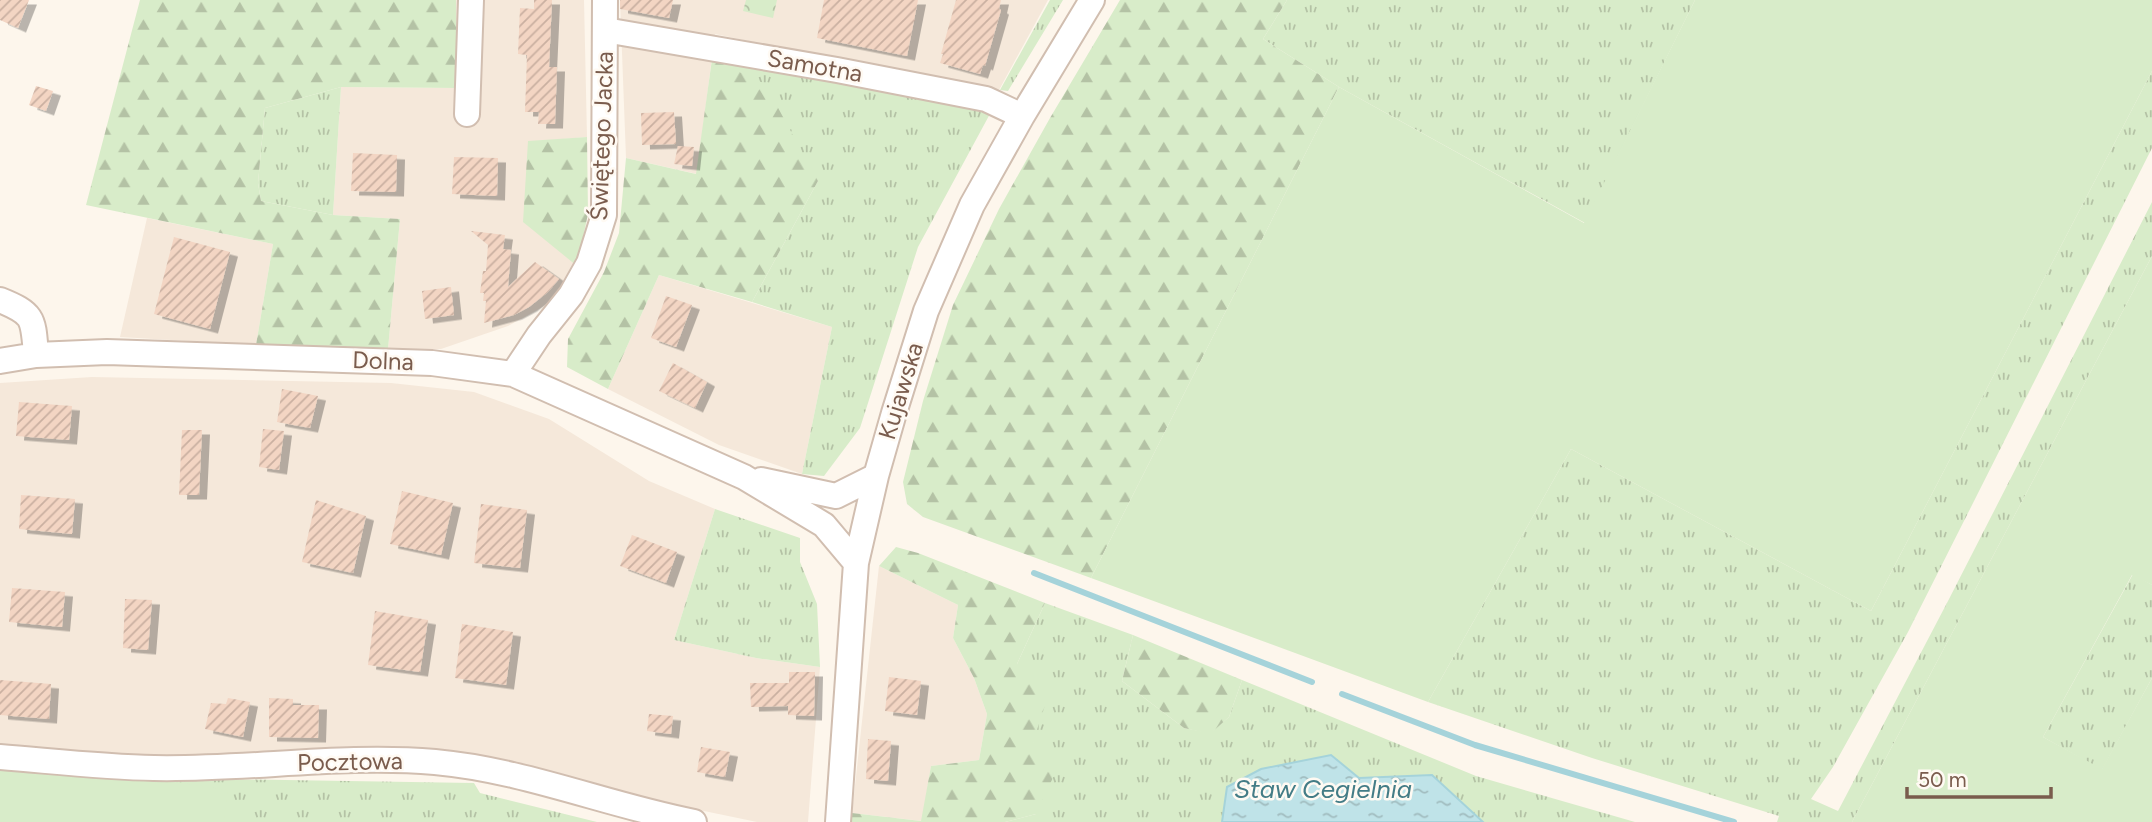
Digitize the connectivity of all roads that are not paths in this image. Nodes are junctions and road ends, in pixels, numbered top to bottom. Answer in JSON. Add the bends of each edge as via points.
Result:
{"nodes":[{"id":1,"x":471,"y":0,"type":"edge"},
{"id":2,"x":605,"y":0,"type":"edge"},
{"id":3,"x":1092,"y":0,"type":"edge"},
{"id":4,"x":605,"y":30,"type":"junction"},
{"id":5,"x":467,"y":114,"type":"dead end"},
{"id":6,"x":1022,"y":116,"type":"junction"},
{"id":7,"x":0,"y":300,"type":"edge"},
{"id":8,"x":36,"y":355,"type":"junction"},
{"id":9,"x":0,"y":360,"type":"edge"},
{"id":10,"x":513,"y":374,"type":"junction"},
{"id":11,"x":876,"y":476,"type":"junction"},
{"id":12,"x":744,"y":477,"type":"junction"},
{"id":13,"x":836,"y":496,"type":"junction"},
{"id":14,"x":866,"y":519,"type":"junction"},
{"id":15,"x":824,"y":525,"type":"junction"},
{"id":16,"x":856,"y":563,"type":"junction"},
{"id":17,"x":0,"y":757,"type":"edge"},
{"id":18,"x":694,"y":822,"type":"edge"},
{"id":19,"x":838,"y":822,"type":"edge"}],
"edges":[{"from":1,"to":5,"type":"street"},
{"from":2,"to":4,"type":"street","name":"Świętego Jacka"},
{"from":3,"to":6,"type":"street","name":"Kujawska"},
{"from":4,"to":6,"type":"street","name":"Samotna","via":[[986,99]]},
{"from":4,"to":10,"type":"street","name":"Świętego Jacka","via":[[604,215],[589,263],[572,295]]},
{"from":6,"to":11,"type":"street","name":"Kujawska","via":[[972,205],[926,311]]},
{"from":7,"to":8,"type":"street","via":[[30,317]]},
{"from":8,"to":9,"type":"street","name":"Dolna"},
{"from":8,"to":10,"type":"street","name":"Dolna","via":[[107,352],[418,362]]},
{"from":10,"to":12,"type":"street","name":"Dolna"},
{"from":11,"to":13,"type":"street"},
{"from":11,"to":14,"type":"street","name":"Kujawska"},
{"from":12,"to":13,"type":"street","name":"Dolna"},
{"from":12,"to":15,"type":"street","name":"Dolna"},
{"from":13,"to":14,"type":"street","name":"Dolna"},
{"from":14,"to":15,"type":"street"},
{"from":14,"to":16,"type":"street","name":"Kujawska"},
{"from":15,"to":16,"type":"street","name":"Dolna"},
{"from":16,"to":19,"type":"street","name":"Kujawska"},
{"from":17,"to":18,"type":"street","name":"Pocztowa","via":[[154,768],[375,759],[437,762],[533,780]]}]}
